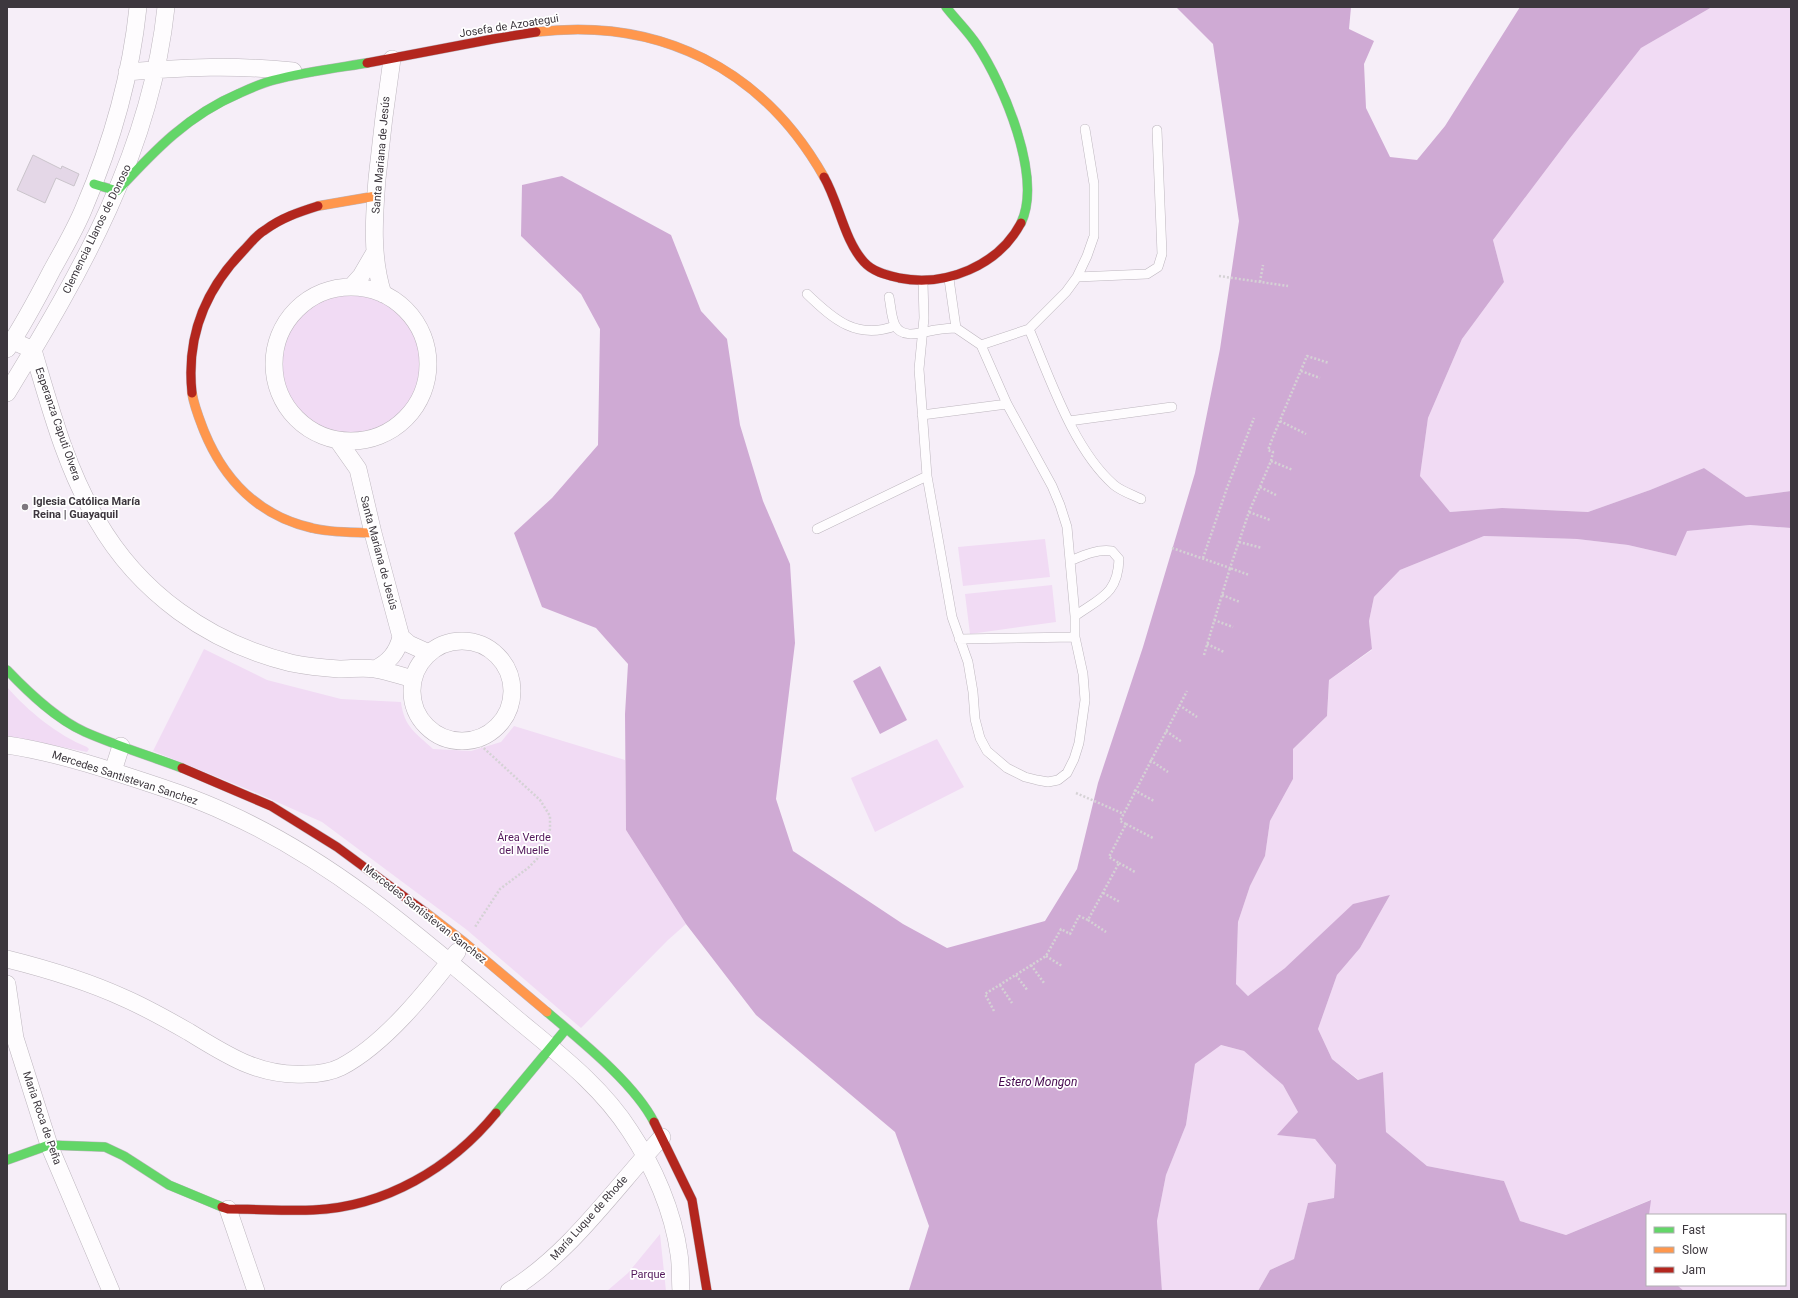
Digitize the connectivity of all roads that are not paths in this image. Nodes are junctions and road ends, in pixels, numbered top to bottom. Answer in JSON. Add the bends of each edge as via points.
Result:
{"nodes":[{"id":1,"x":138,"y":7,"type":"edge"},
{"id":2,"x":166,"y":7,"type":"edge"},
{"id":3,"x":946,"y":7,"type":"edge"},
{"id":4,"x":392,"y":59,"type":"junction"},
{"id":5,"x":156,"y":69,"type":"junction"},
{"id":6,"x":127,"y":72,"type":"junction"},
{"id":7,"x":310,"y":73,"type":"junction"},
{"id":8,"x":1085,"y":129,"type":"dead end"},
{"id":9,"x":1157,"y":130,"type":"dead end"},
{"id":10,"x":94,"y":184,"type":"junction"},
{"id":11,"x":117,"y":192,"type":"junction"},
{"id":12,"x":376,"y":196,"type":"junction"},
{"id":13,"x":375,"y":252,"type":"junction"},
{"id":14,"x":1077,"y":277,"type":"junction"},
{"id":15,"x":949,"y":279,"type":"junction"},
{"id":16,"x":923,"y":282,"type":"junction"},
{"id":17,"x":352,"y":286,"type":"junction"},
{"id":18,"x":383,"y":294,"type":"junction"},
{"id":19,"x":807,"y":294,"type":"dead end"},
{"id":20,"x":889,"y":298,"type":"dead end"},
{"id":21,"x":895,"y":326,"type":"junction"},
{"id":22,"x":956,"y":328,"type":"junction"},
{"id":23,"x":1028,"y":329,"type":"junction"},
{"id":24,"x":923,"y":333,"type":"junction"},
{"id":25,"x":10,"y":345,"type":"edge"},
{"id":26,"x":981,"y":345,"type":"junction"},
{"id":27,"x":33,"y":350,"type":"junction"},
{"id":28,"x":7,"y":393,"type":"edge"},
{"id":29,"x":1007,"y":404,"type":"junction"},
{"id":30,"x":1172,"y":407,"type":"dead end"},
{"id":31,"x":922,"y":415,"type":"junction"},
{"id":32,"x":1069,"y":421,"type":"junction"},
{"id":33,"x":366,"y":441,"type":"junction"},
{"id":34,"x":339,"y":442,"type":"junction"},
{"id":35,"x":358,"y":469,"type":"junction"},
{"id":36,"x":927,"y":476,"type":"junction"},
{"id":37,"x":1141,"y":499,"type":"dead end"},
{"id":38,"x":817,"y":529,"type":"dead end"},
{"id":39,"x":373,"y":533,"type":"junction"},
{"id":40,"x":1070,"y":561,"type":"junction"},
{"id":41,"x":1075,"y":616,"type":"junction"},
{"id":42,"x":401,"y":637,"type":"junction"},
{"id":43,"x":1075,"y":637,"type":"junction"},
{"id":44,"x":959,"y":639,"type":"junction"},
{"id":45,"x":429,"y":653,"type":"junction"},
{"id":46,"x":375,"y":669,"type":"junction"},
{"id":47,"x":7,"y":670,"type":"edge"},
{"id":48,"x":413,"y":679,"type":"junction"},
{"id":49,"x":7,"y":745,"type":"edge"},
{"id":50,"x":121,"y":746,"type":"junction"},
{"id":51,"x":113,"y":771,"type":"junction"},
{"id":52,"x":464,"y":942,"type":"junction"},
{"id":53,"x":7,"y":959,"type":"edge"},
{"id":54,"x":450,"y":961,"type":"junction"},
{"id":55,"x":7,"y":984,"type":"edge"},
{"id":56,"x":566,"y":1029,"type":"junction"},
{"id":57,"x":551,"y":1049,"type":"junction"},
{"id":58,"x":662,"y":1137,"type":"junction"},
{"id":59,"x":49,"y":1145,"type":"junction"},
{"id":60,"x":645,"y":1155,"type":"junction"},
{"id":61,"x":7,"y":1160,"type":"edge"},
{"id":62,"x":228,"y":1209,"type":"junction"},
{"id":63,"x":111,"y":1291,"type":"edge"},
{"id":64,"x":256,"y":1291,"type":"edge"},
{"id":65,"x":509,"y":1291,"type":"edge"},
{"id":66,"x":681,"y":1291,"type":"edge"},
{"id":67,"x":706,"y":1291,"type":"edge"}],
"edges":[{"from":1,"to":6,"type":"street","name":"Clemencia Llanos de Donoso"},
{"from":2,"to":5,"type":"street","name":"Clemencia Llanos de Donoso"},
{"from":3,"to":15,"type":"street","name":"Josefa de Azoategui","via":[[980,49],[1005,98],[1017,129],[1028,186],[1025,212],[1015,233],[984,263]]},
{"from":4,"to":7,"type":"street","name":"Josefa de Azoategui"},
{"from":4,"to":12,"type":"street","name":"Santa Mariana de Jesús","via":[[382,127]]},
{"from":4,"to":16,"type":"street","name":"Josefa de Azoategui","via":[[514,35],[558,30],[624,31],[664,40],[693,51],[718,64],[744,83],[773,107],[792,128],[824,178],[854,249],[864,262],[881,274]]},
{"from":5,"to":6,"type":"street"},
{"from":5,"to":7,"type":"street","via":[[206,66]]},
{"from":5,"to":11,"type":"street","name":"Clemencia Llanos de Donoso","via":[[145,117]]},
{"from":6,"to":10,"type":"street","name":"Clemencia Llanos de Donoso","via":[[108,144]]},
{"from":7,"to":11,"type":"street","via":[[272,80],[237,93],[203,111],[173,134]]},
{"from":8,"to":14,"type":"lane","via":[[1094,184],[1094,236]]},
{"from":9,"to":14,"type":"lane","via":[[1162,254],[1158,267],[1147,274]]},
{"from":10,"to":11,"type":"street"},
{"from":10,"to":25,"type":"street","name":"Clemencia Llanos de Donoso","via":[[83,210]]},
{"from":11,"to":27,"type":"street","name":"Clemencia Llanos de Donoso","via":[[56,313]]},
{"from":12,"to":13,"type":"street","name":"Santa Mariana de Jesús"},
{"from":12,"to":39,"type":"street","via":[[332,203],[296,213],[264,230],[222,273],[212,289],[200,316],[192,347],[190,369],[192,393],[209,446],[228,475],[250,498],[280,516],[312,528]]},
{"from":13,"to":17,"type":"street","name":"Santa Mariana de Jesús"},
{"from":13,"to":18,"type":"street","name":"Santa Mariana de Jesús"},
{"from":14,"to":23,"type":"lane","via":[[1066,292]]},
{"from":15,"to":16,"type":"street","name":"Josefa de Azoategui"},
{"from":15,"to":22,"type":"lane"},
{"from":16,"to":24,"type":"lane"},
{"from":17,"to":18,"type":"street","via":[[368,288]]},
{"from":17,"to":34,"type":"street","via":[[339,287],[314,295],[293,312],[279,335],[273,361],[277,387],[288,411],[307,429]]},
{"from":18,"to":33,"type":"street","via":[[401,306],[418,327],[427,353],[426,381],[415,407],[396,428]]},
{"from":19,"to":21,"type":"lane","via":[[827,314],[849,326],[875,332]]},
{"from":20,"to":21,"type":"lane"},
{"from":21,"to":24,"type":"lane","via":[[907,334]]},
{"from":22,"to":24,"type":"lane"},
{"from":22,"to":26,"type":"lane"},
{"from":23,"to":26,"type":"lane"},
{"from":23,"to":32,"type":"lane"},
{"from":24,"to":31,"type":"lane","via":[[919,369]]},
{"from":25,"to":27,"type":"street"},
{"from":26,"to":29,"type":"lane"},
{"from":27,"to":28,"type":"street","name":"Clemencia Llanos de Donoso"},
{"from":27,"to":46,"type":"street","name":"Esperanza Caputi Olvera","via":[[54,419],[96,520],[114,546],[149,587],[199,626],[254,652],[292,663],[338,669]]},
{"from":29,"to":31,"type":"lane"},
{"from":29,"to":40,"type":"lane","via":[[1060,504],[1067,527]]},
{"from":30,"to":32,"type":"lane"},
{"from":31,"to":36,"type":"lane"},
{"from":32,"to":37,"type":"lane","via":[[1094,463],[1115,486]]},
{"from":33,"to":34,"type":"street"},
{"from":33,"to":35,"type":"street","name":"Santa Mariana de Jesús"},
{"from":34,"to":35,"type":"street","name":"Santa Mariana de Jesús"},
{"from":35,"to":39,"type":"street","name":"Santa Mariana de Jesús"},
{"from":36,"to":38,"type":"lane"},
{"from":36,"to":44,"type":"lane","via":[[952,617]]},
{"from":39,"to":42,"type":"street","name":"Santa Mariana de Jesús"},
{"from":40,"to":41,"type":"lane"},
{"from":40,"to":41,"type":"lane","via":[[1105,550],[1112,551],[1119,559],[1114,585],[1105,595]]},
{"from":41,"to":43,"type":"lane"},
{"from":42,"to":45,"type":"street","via":[[409,644]]},
{"from":42,"to":46,"type":"street","via":[[393,656]]},
{"from":43,"to":44,"type":"lane"},
{"from":43,"to":44,"type":"lane","via":[[1083,674],[1085,700],[1079,743],[1067,773],[1058,780],[1048,782],[1026,777],[1007,768],[987,751],[980,738],[975,718],[968,662]]},
{"from":45,"to":48,"type":"street","via":[[419,665]]},
{"from":45,"to":48,"type":"street","via":[[443,644],[459,641],[476,642],[491,649],[502,661],[510,676],[513,692],[510,708],[502,722],[490,734],[475,740],[457,742],[441,737],[427,727],[417,713],[412,696]]},
{"from":46,"to":48,"type":"street","name":"Esperanza Caputi Olvera"},
{"from":47,"to":50,"type":"street","name":"Mercedes Santistevan Sanchez","via":[[30,694],[63,719],[84,732]]},
{"from":49,"to":51,"type":"street","name":"Mercedes Santistevan Sanchez","via":[[54,754]]},
{"from":50,"to":51,"type":"street"},
{"from":50,"to":52,"type":"street","name":"Mercedes Santistevan Sanchez","via":[[201,775],[271,806],[337,847]]},
{"from":51,"to":54,"type":"street","name":"Mercedes Santistevan Sanchez","via":[[227,812],[283,842],[358,889]]},
{"from":52,"to":54,"type":"street"},
{"from":52,"to":56,"type":"street","name":"Mercedes Santistevan Sanchez"},
{"from":53,"to":54,"type":"street","via":[[55,972],[123,998],[255,1068],[295,1075],[317,1074],[340,1067],[360,1054],[400,1019]]},
{"from":54,"to":57,"type":"street","name":"Mercedes Santistevan Sanchez"},
{"from":55,"to":59,"type":"street","name":"Maria Roca de Peña","via":[[15,1038]]},
{"from":56,"to":57,"type":"street"},
{"from":56,"to":58,"type":"street","name":"Mercedes Santistevan Sanchez","via":[[634,1093],[649,1112]]},
{"from":57,"to":60,"type":"street","name":"Mercedes Santistevan Sanchez","via":[[580,1072],[604,1096],[631,1131]]},
{"from":57,"to":62,"type":"street","via":[[489,1122],[465,1145],[432,1172],[401,1189],[358,1204],[314,1210]]},
{"from":58,"to":60,"type":"street","name":"María Luque de Rhode"},
{"from":58,"to":67,"type":"street","name":"Mercedes Santistevan Sanchez","via":[[692,1200],[707,1284]]},
{"from":59,"to":61,"type":"street"},
{"from":59,"to":62,"type":"street","via":[[105,1147],[170,1185]]},
{"from":59,"to":63,"type":"street","name":"Maria Roca de Peña"},
{"from":60,"to":65,"type":"street","name":"María Luque de Rhode","via":[[576,1235],[550,1261]]},
{"from":60,"to":66,"type":"street","name":"Mercedes Santistevan Sanchez","via":[[669,1213],[679,1254]]},
{"from":62,"to":64,"type":"street"}]}
